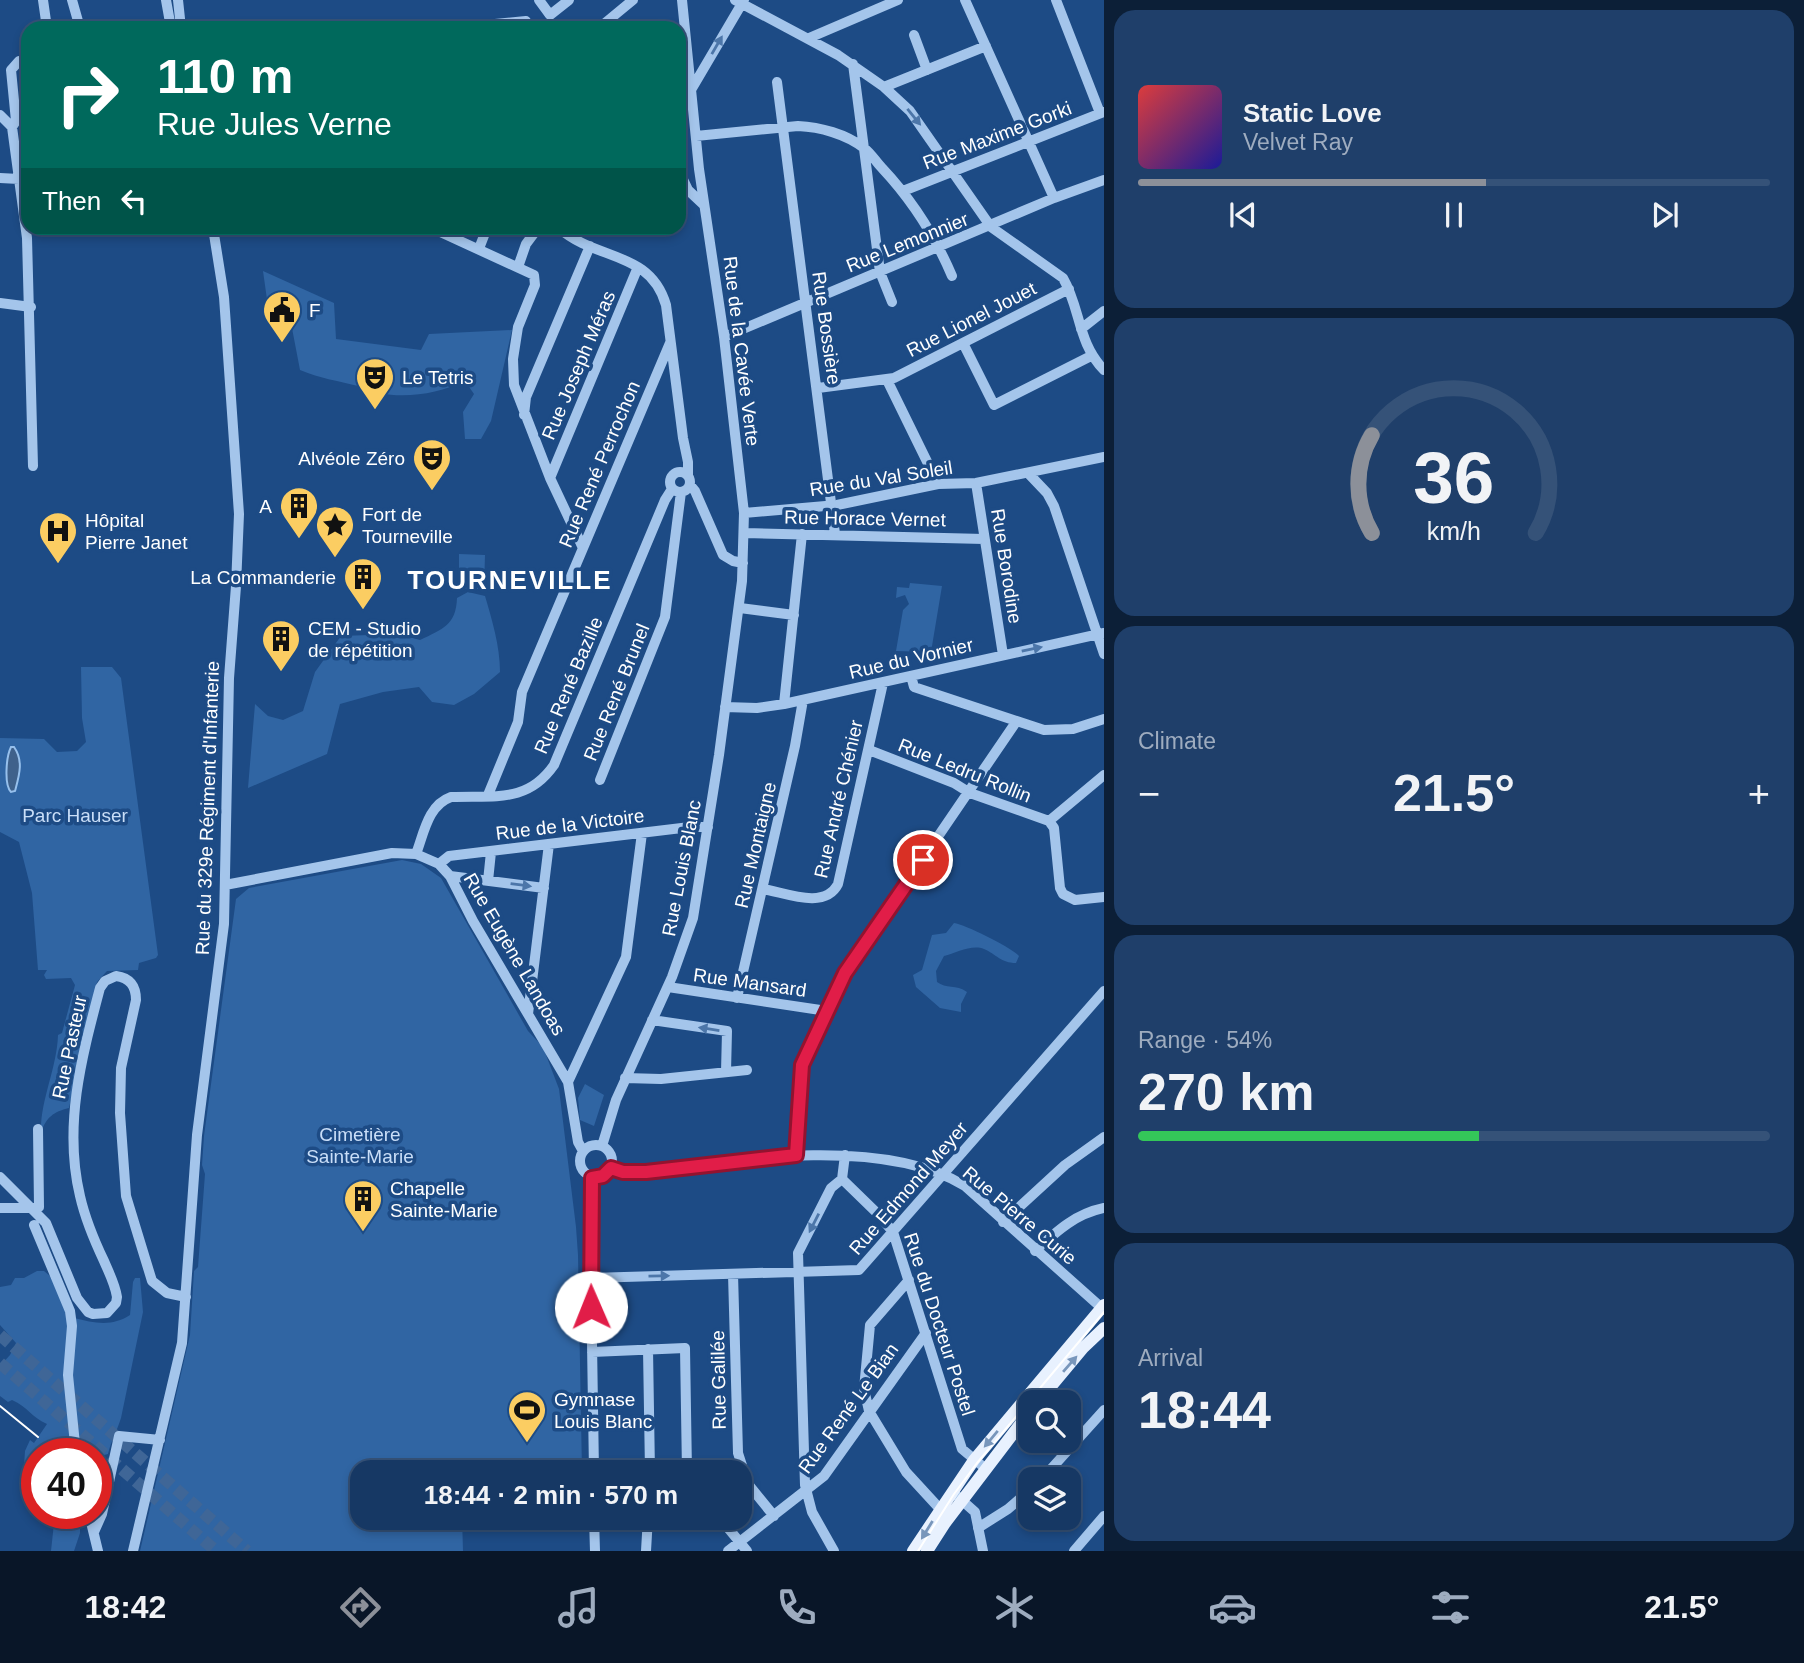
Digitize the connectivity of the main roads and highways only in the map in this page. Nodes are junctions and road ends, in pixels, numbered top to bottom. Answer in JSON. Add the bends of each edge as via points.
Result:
{"nodes":[{"id":1,"x":1103,"y":1307,"type":"edge"},
{"id":2,"x":1104,"y":1328,"type":"edge"},
{"id":3,"x":1048,"y":1390,"type":"edge"},
{"id":4,"x":1018,"y":1427,"type":"edge"},
{"id":5,"x":913,"y":1551,"type":"edge"},
{"id":6,"x":927,"y":1551,"type":"edge"}],
"edges":[{"from":1,"to":5,"type":"main road","one_way":true,"via":[[974,1460]]},
{"from":3,"to":2,"type":"main road","one_way":true},
{"from":4,"to":6,"type":"main road"}]}
